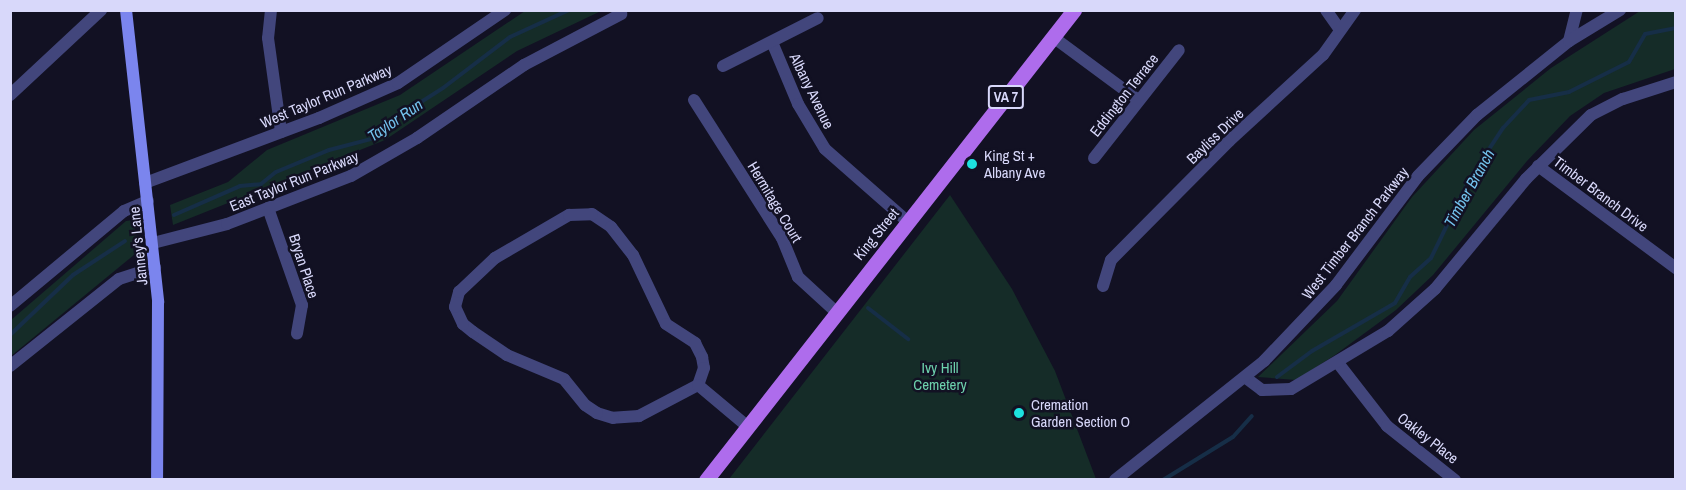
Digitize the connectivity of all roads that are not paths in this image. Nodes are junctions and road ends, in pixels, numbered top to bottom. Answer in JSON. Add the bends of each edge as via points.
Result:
{"nodes":[{"id":1,"x":101,"y":10,"type":"edge"},
{"id":2,"x":126,"y":10,"type":"edge"},
{"id":3,"x":271,"y":10,"type":"edge"},
{"id":4,"x":505,"y":10,"type":"edge"},
{"id":5,"x":1074,"y":10,"type":"edge"},
{"id":6,"x":1326,"y":10,"type":"edge"},
{"id":7,"x":1355,"y":10,"type":"edge"},
{"id":8,"x":1577,"y":10,"type":"edge"},
{"id":9,"x":1620,"y":10,"type":"edge"},
{"id":10,"x":621,"y":14,"type":"dead end"},
{"id":11,"x":818,"y":18,"type":"dead end"},
{"id":12,"x":1340,"y":30,"type":"junction"},
{"id":13,"x":1053,"y":37,"type":"junction"},
{"id":14,"x":1569,"y":41,"type":"junction"},
{"id":15,"x":772,"y":42,"type":"junction"},
{"id":16,"x":1179,"y":50,"type":"dead end"},
{"id":17,"x":723,"y":66,"type":"dead end"},
{"id":18,"x":1676,"y":82,"type":"edge"},
{"id":19,"x":10,"y":95,"type":"edge"},
{"id":20,"x":694,"y":100,"type":"dead end"},
{"id":21,"x":1138,"y":100,"type":"junction"},
{"id":22,"x":281,"y":132,"type":"junction"},
{"id":23,"x":1094,"y":158,"type":"dead end"},
{"id":24,"x":1538,"y":166,"type":"junction"},
{"id":25,"x":146,"y":183,"type":"junction"},
{"id":26,"x":148,"y":201,"type":"junction"},
{"id":27,"x":268,"y":208,"type":"junction"},
{"id":28,"x":908,"y":222,"type":"junction"},
{"id":29,"x":153,"y":243,"type":"junction"},
{"id":30,"x":155,"y":267,"type":"junction"},
{"id":31,"x":1676,"y":268,"type":"edge"},
{"id":32,"x":1103,"y":286,"type":"dead end"},
{"id":33,"x":10,"y":306,"type":"edge"},
{"id":34,"x":836,"y":312,"type":"junction"},
{"id":35,"x":297,"y":334,"type":"dead end"},
{"id":36,"x":1338,"y":363,"type":"junction"},
{"id":37,"x":10,"y":366,"type":"edge"},
{"id":38,"x":1246,"y":378,"type":"junction"},
{"id":39,"x":698,"y":385,"type":"junction"},
{"id":40,"x":747,"y":426,"type":"junction"},
{"id":41,"x":157,"y":480,"type":"edge"},
{"id":42,"x":706,"y":480,"type":"edge"},
{"id":43,"x":1115,"y":480,"type":"edge"},
{"id":44,"x":1455,"y":480,"type":"edge"}],
"edges":[{"from":1,"to":19,"type":"street"},
{"from":2,"to":25,"type":"main road","name":"Janney's Lane"},
{"from":3,"to":22,"type":"street","via":[[268,38]]},
{"from":4,"to":22,"type":"street","name":"West Taylor Run Parkway","via":[[398,83]]},
{"from":5,"to":13,"type":"main road","name":"King Street","number":"VA 7"},
{"from":6,"to":12,"type":"street"},
{"from":7,"to":12,"type":"street","name":"Bayliss Drive"},
{"from":8,"to":14,"type":"street"},
{"from":9,"to":14,"type":"street","name":"West Timber Branch Parkway"},
{"from":10,"to":27,"type":"street","name":"East Taylor Run Parkway","via":[[524,64],[382,161]]},
{"from":11,"to":15,"type":"street","name":"Albany Avenue"},
{"from":12,"to":32,"type":"street","name":"Bayliss Drive","via":[[1323,55],[1229,141],[1111,260]]},
{"from":13,"to":21,"type":"street"},
{"from":13,"to":28,"type":"main road","name":"King Street","number":"VA 7"},
{"from":14,"to":38,"type":"street","name":"West Timber Branch Parkway","via":[[1477,115],[1418,176],[1336,285]]},
{"from":15,"to":17,"type":"street","name":"Albany Avenue"},
{"from":15,"to":28,"type":"street","name":"Albany Avenue","via":[[798,104],[825,149]]},
{"from":16,"to":21,"type":"street","name":"Eddington Terrace"},
{"from":18,"to":24,"type":"street","via":[[1596,111]]},
{"from":20,"to":34,"type":"street","name":"Hermitage Court","via":[[782,238],[798,277]]},
{"from":21,"to":23,"type":"street","name":"Eddington Terrace"},
{"from":22,"to":25,"type":"street","name":"West Taylor Run Parkway"},
{"from":24,"to":31,"type":"street","name":"Timber Branch Drive"},
{"from":24,"to":36,"type":"street","via":[[1416,308]]},
{"from":25,"to":26,"type":"main road","name":"Janney's Lane"},
{"from":26,"to":29,"type":"main road","name":"Janney's Lane"},
{"from":26,"to":33,"type":"street","via":[[124,211]]},
{"from":27,"to":29,"type":"street","name":"East Taylor Run Parkway"},
{"from":27,"to":35,"type":"street","name":"Bryan Place","via":[[302,304]]},
{"from":28,"to":34,"type":"main road","name":"King Street","number":"VA 7"},
{"from":29,"to":30,"type":"main road","name":"Janney's Lane"},
{"from":30,"to":37,"type":"street","via":[[119,279]]},
{"from":30,"to":41,"type":"main road","name":"Janney's Lane","via":[[160,385]]},
{"from":34,"to":40,"type":"main road","name":"King Street","number":"VA 7"},
{"from":36,"to":38,"type":"street","via":[[1306,383],[1280,390],[1262,390]]},
{"from":36,"to":44,"type":"street","name":"Oakley Place","via":[[1387,426]]},
{"from":38,"to":43,"type":"street","name":"West Timber Branch Parkway"},
{"from":39,"to":39,"type":"street","via":[[704,368],[699,347],[666,324],[633,255],[611,227],[592,214],[569,215],[495,258],[457,296],[455,307],[463,324],[507,355],[564,379],[585,405],[597,413],[613,418],[639,416]]},
{"from":39,"to":40,"type":"street"},
{"from":40,"to":42,"type":"main road","name":"King Street","number":"VA 7"}]}
